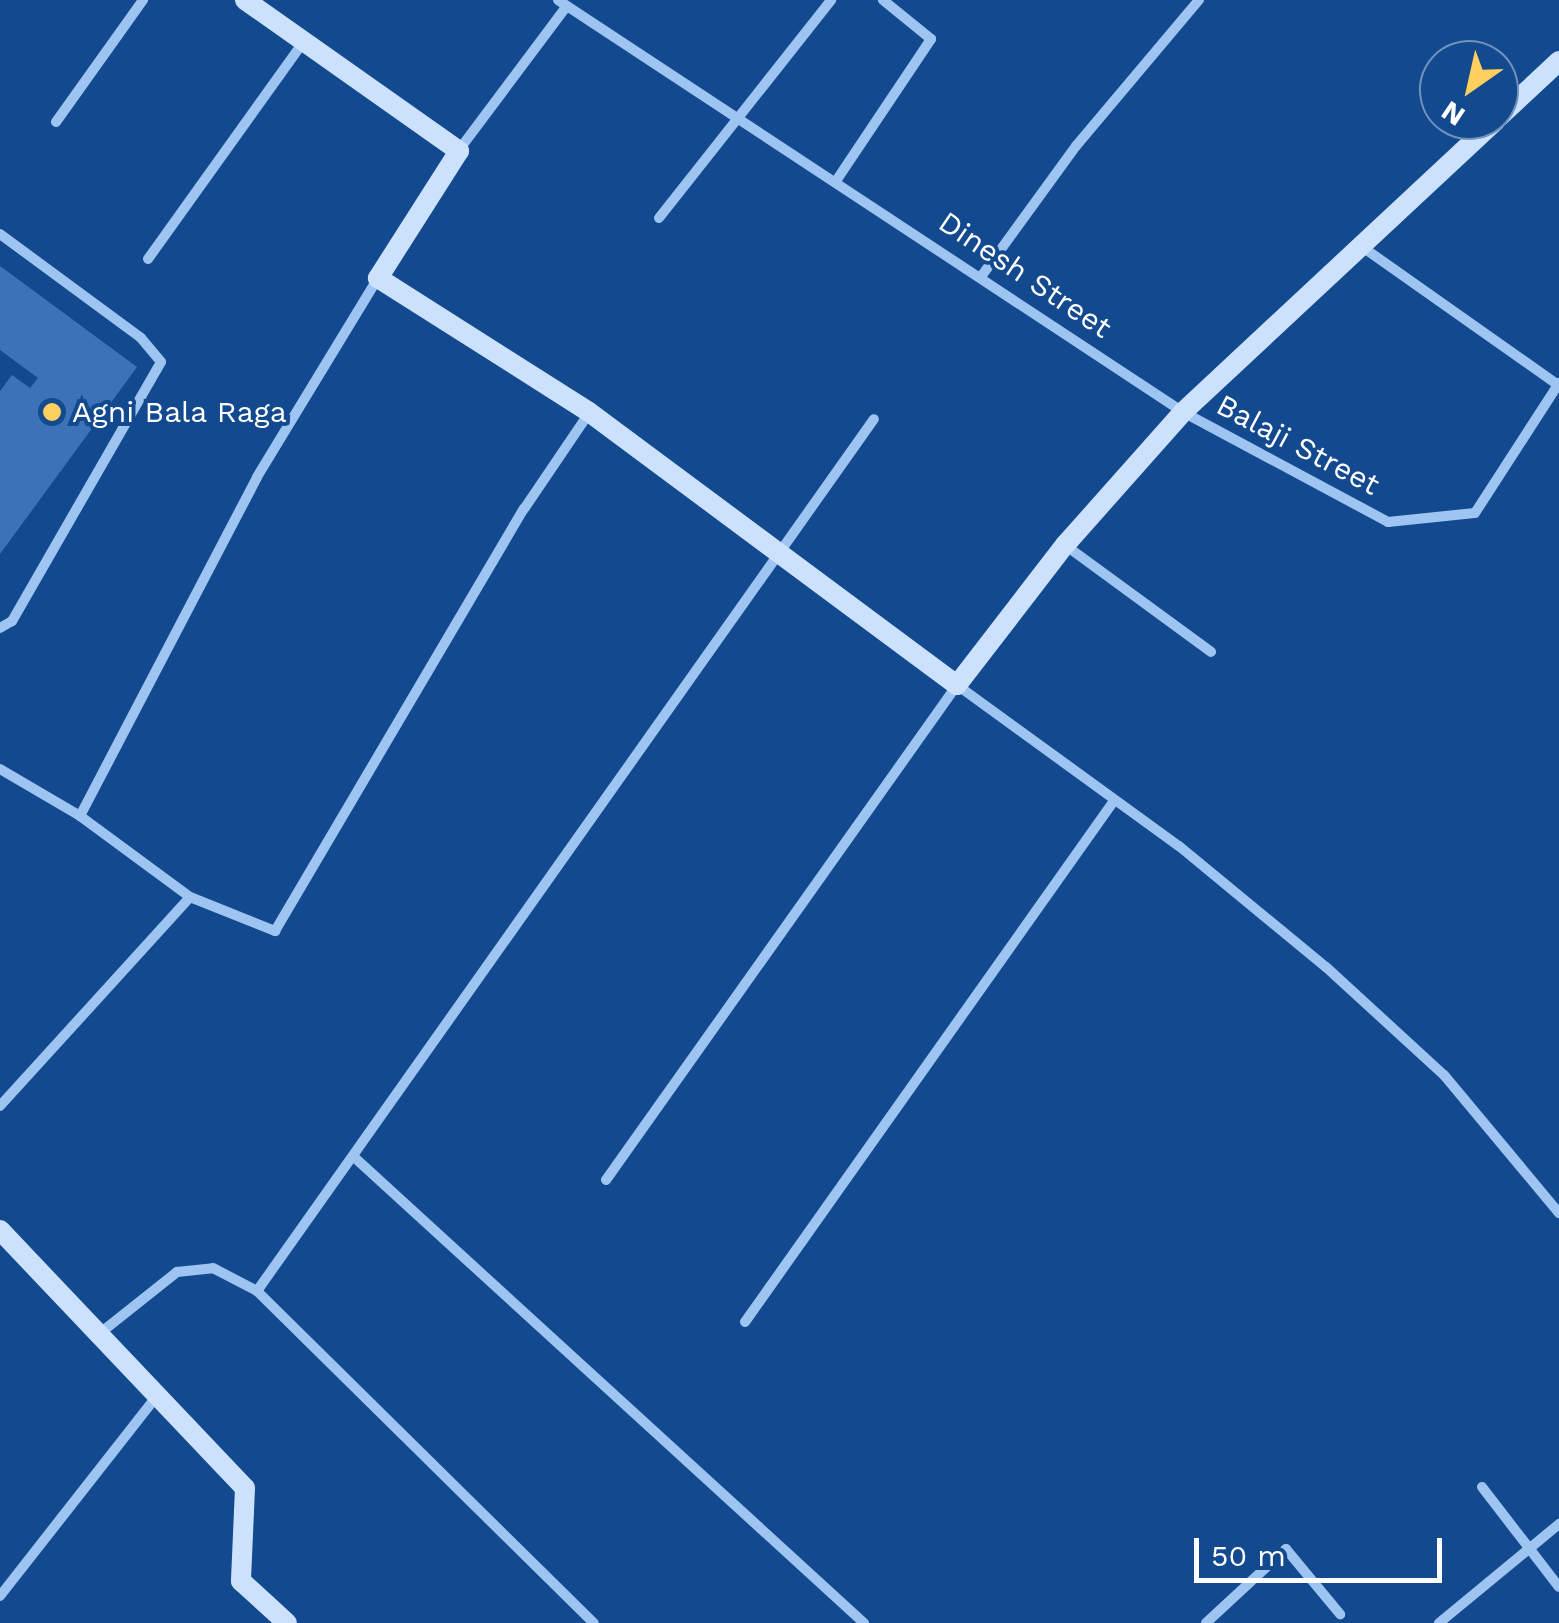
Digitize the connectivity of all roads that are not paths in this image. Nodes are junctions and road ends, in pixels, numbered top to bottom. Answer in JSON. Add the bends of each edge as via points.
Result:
{"nodes":[{"id":1,"x":143,"y":0,"type":"edge"},
{"id":2,"x":831,"y":0,"type":"edge"},
{"id":3,"x":883,"y":0,"type":"edge"},
{"id":4,"x":1199,"y":0,"type":"edge"},
{"id":5,"x":562,"y":3,"type":"edge"},
{"id":6,"x":260,"y":4,"type":"edge"},
{"id":7,"x":304,"y":40,"type":"junction"},
{"id":8,"x":1559,"y":61,"type":"edge"},
{"id":9,"x":1519,"y":99,"type":"edge"},
{"id":10,"x":735,"y":118,"type":"junction"},
{"id":11,"x":56,"y":122,"type":"dead end"},
{"id":12,"x":1475,"y":140,"type":"edge"},
{"id":13,"x":458,"y":151,"type":"junction"},
{"id":14,"x":836,"y":181,"type":"junction"},
{"id":15,"x":659,"y":218,"type":"dead end"},
{"id":16,"x":0,"y":234,"type":"edge"},
{"id":17,"x":1361,"y":246,"type":"junction"},
{"id":18,"x":148,"y":259,"type":"dead end"},
{"id":19,"x":983,"y":274,"type":"junction"},
{"id":20,"x":378,"y":278,"type":"junction"},
{"id":21,"x":1558,"y":384,"type":"edge"},
{"id":22,"x":590,"y":412,"type":"junction"},
{"id":23,"x":1184,"y":412,"type":"junction"},
{"id":24,"x":874,"y":419,"type":"dead end"},
{"id":25,"x":1065,"y":545,"type":"junction"},
{"id":26,"x":780,"y":551,"type":"junction"},
{"id":27,"x":0,"y":628,"type":"edge"},
{"id":28,"x":1211,"y":652,"type":"dead end"},
{"id":29,"x":957,"y":686,"type":"junction"},
{"id":30,"x":0,"y":769,"type":"edge"},
{"id":31,"x":1113,"y":802,"type":"junction"},
{"id":32,"x":80,"y":816,"type":"junction"},
{"id":33,"x":190,"y":896,"type":"junction"},
{"id":34,"x":0,"y":1106,"type":"edge"},
{"id":35,"x":354,"y":1157,"type":"junction"},
{"id":36,"x":606,"y":1180,"type":"dead end"},
{"id":37,"x":1559,"y":1213,"type":"edge"},
{"id":38,"x":0,"y":1230,"type":"edge"},
{"id":39,"x":257,"y":1291,"type":"junction"},
{"id":40,"x":746,"y":1322,"type":"dead end"},
{"id":41,"x":99,"y":1334,"type":"junction"},
{"id":42,"x":158,"y":1395,"type":"junction"},
{"id":43,"x":1482,"y":1487,"type":"dead end"},
{"id":44,"x":1559,"y":1524,"type":"edge"},
{"id":45,"x":1529,"y":1549,"type":"junction"},
{"id":46,"x":1559,"y":1587,"type":"edge"},
{"id":47,"x":0,"y":1596,"type":"edge"},
{"id":48,"x":1340,"y":1614,"type":"dead end"},
{"id":49,"x":287,"y":1623,"type":"edge"},
{"id":50,"x":594,"y":1623,"type":"edge"},
{"id":51,"x":864,"y":1623,"type":"edge"},
{"id":52,"x":1206,"y":1623,"type":"edge"},
{"id":53,"x":1439,"y":1623,"type":"edge"}],
"edges":[{"from":1,"to":11,"type":"street"},
{"from":2,"to":10,"type":"street"},
{"from":3,"to":14,"type":"street","via":[[931,39]]},
{"from":4,"to":19,"type":"street","via":[[1076,146]]},
{"from":5,"to":10,"type":"street","name":"Dinesh Street"},
{"from":5,"to":13,"type":"street"},
{"from":6,"to":7,"type":"street"},
{"from":7,"to":13,"type":"street"},
{"from":7,"to":18,"type":"street"},
{"from":8,"to":9,"type":"street"},
{"from":10,"to":14,"type":"street","name":"Dinesh Street"},
{"from":10,"to":15,"type":"street"},
{"from":12,"to":17,"type":"street"},
{"from":13,"to":20,"type":"street"},
{"from":14,"to":19,"type":"street","name":"Dinesh Street"},
{"from":16,"to":27,"type":"street","via":[[141,338],[160,362],[12,622]]},
{"from":17,"to":21,"type":"street"},
{"from":17,"to":23,"type":"street"},
{"from":19,"to":23,"type":"street","name":"Dinesh Street"},
{"from":20,"to":22,"type":"street"},
{"from":20,"to":32,"type":"street","via":[[256,476]]},
{"from":21,"to":23,"type":"street","name":"Balaji Street","via":[[1476,513],[1388,522]]},
{"from":22,"to":26,"type":"street"},
{"from":22,"to":33,"type":"street","via":[[524,509],[275,931]]},
{"from":23,"to":25,"type":"street"},
{"from":24,"to":26,"type":"street"},
{"from":25,"to":28,"type":"street"},
{"from":25,"to":29,"type":"street"},
{"from":26,"to":29,"type":"street"},
{"from":26,"to":35,"type":"street"},
{"from":29,"to":31,"type":"street"},
{"from":29,"to":36,"type":"street"},
{"from":30,"to":32,"type":"street"},
{"from":31,"to":37,"type":"street","via":[[1179,846],[1379,1015],[1444,1075]]},
{"from":31,"to":40,"type":"street"},
{"from":32,"to":33,"type":"street"},
{"from":33,"to":34,"type":"street"},
{"from":35,"to":39,"type":"street"},
{"from":35,"to":51,"type":"street"},
{"from":38,"to":41,"type":"street"},
{"from":39,"to":41,"type":"street","via":[[212,1268],[177,1272]]},
{"from":39,"to":50,"type":"street"},
{"from":41,"to":42,"type":"street"},
{"from":42,"to":47,"type":"street"},
{"from":42,"to":49,"type":"street","via":[[245,1488],[241,1581]]},
{"from":43,"to":45,"type":"street"},
{"from":44,"to":45,"type":"street"},
{"from":45,"to":46,"type":"street"},
{"from":45,"to":53,"type":"street"},
{"from":48,"to":52,"type":"street","via":[[1286,1549]]}]}
